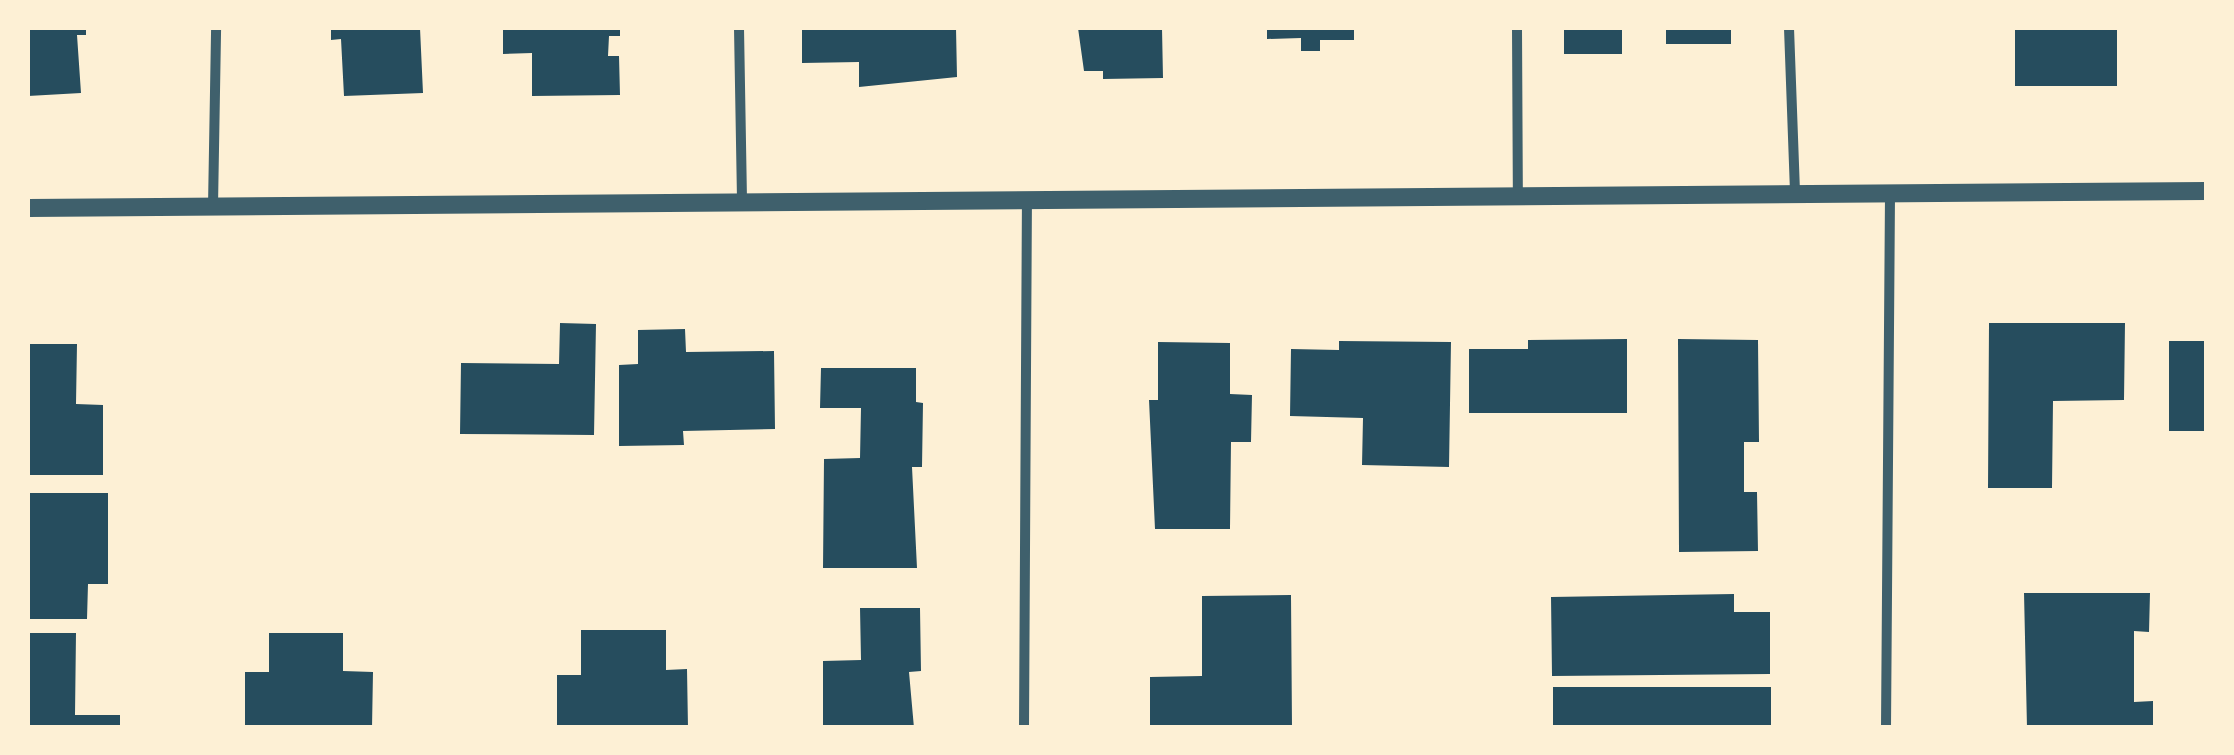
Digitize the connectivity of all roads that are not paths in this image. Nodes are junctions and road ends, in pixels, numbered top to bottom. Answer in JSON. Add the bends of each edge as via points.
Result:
{"nodes":[{"id":1,"x":216,"y":28,"type":"edge"},
{"id":2,"x":739,"y":28,"type":"edge"},
{"id":3,"x":1516,"y":28,"type":"edge"},
{"id":4,"x":1790,"y":28,"type":"edge"},
{"id":5,"x":2206,"y":192,"type":"edge"},
{"id":6,"x":1890,"y":194,"type":"junction"},
{"id":7,"x":1795,"y":196,"type":"junction"},
{"id":8,"x":1518,"y":197,"type":"junction"},
{"id":9,"x":1027,"y":199,"type":"junction"},
{"id":10,"x":742,"y":200,"type":"junction"},
{"id":11,"x":213,"y":206,"type":"junction"},
{"id":12,"x":28,"y":208,"type":"edge"},
{"id":13,"x":1024,"y":728,"type":"edge"},
{"id":14,"x":1886,"y":728,"type":"edge"}],
"edges":[{"from":1,"to":11,"type":"street"},
{"from":2,"to":10,"type":"street"},
{"from":3,"to":8,"type":"street"},
{"from":4,"to":7,"type":"street"},
{"from":5,"to":6,"type":"street"},
{"from":6,"to":7,"type":"street"},
{"from":6,"to":14,"type":"street"},
{"from":7,"to":8,"type":"street"},
{"from":8,"to":9,"type":"street"},
{"from":9,"to":10,"type":"street"},
{"from":9,"to":13,"type":"street"},
{"from":10,"to":11,"type":"street"},
{"from":11,"to":12,"type":"street"}]}
